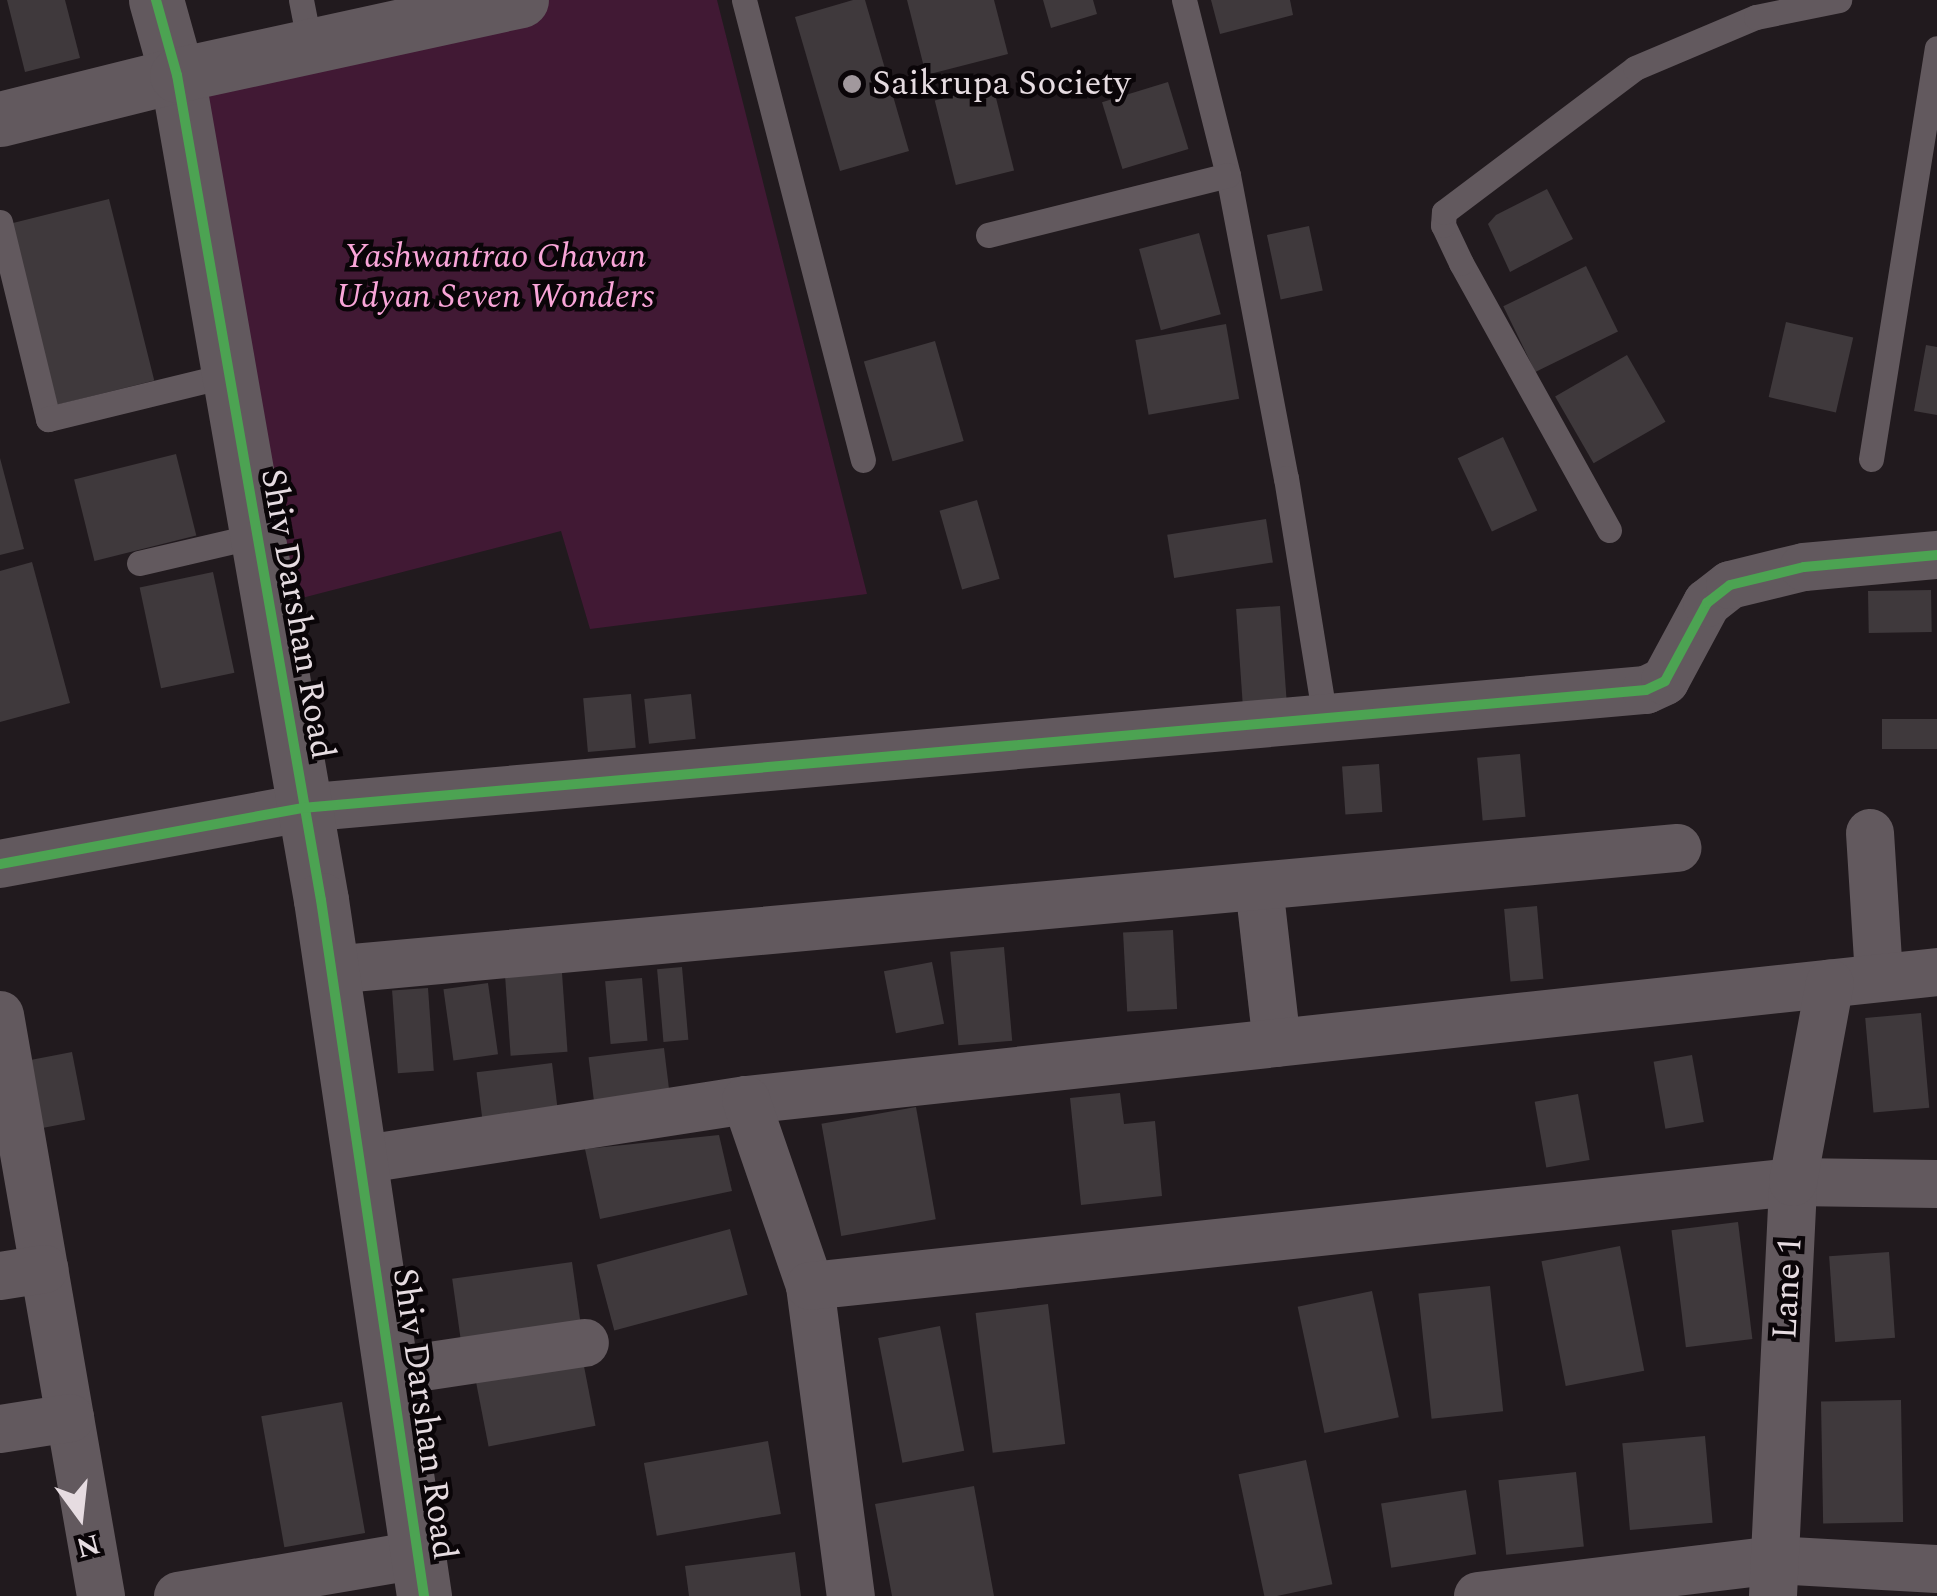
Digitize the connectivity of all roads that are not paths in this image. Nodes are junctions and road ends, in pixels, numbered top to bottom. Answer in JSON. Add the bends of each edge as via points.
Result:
{"nodes":[{"id":1,"x":156,"y":0,"type":"edge"},
{"id":2,"x":521,"y":0,"type":"edge"},
{"id":3,"x":744,"y":0,"type":"edge"},
{"id":4,"x":1184,"y":0,"type":"edge"},
{"id":5,"x":1838,"y":0,"type":"edge"},
{"id":6,"x":466,"y":6,"type":"edge"},
{"id":7,"x":305,"y":23,"type":"edge"},
{"id":8,"x":1937,"y":48,"type":"edge"},
{"id":9,"x":177,"y":75,"type":"junction"},
{"id":10,"x":0,"y":119,"type":"edge"},
{"id":11,"x":1228,"y":175,"type":"junction"},
{"id":12,"x":0,"y":222,"type":"edge"},
{"id":13,"x":988,"y":234,"type":"dead end"},
{"id":14,"x":228,"y":375,"type":"junction"},
{"id":15,"x":863,"y":460,"type":"dead end"},
{"id":16,"x":1871,"y":460,"type":"dead end"},
{"id":17,"x":1610,"y":530,"type":"dead end"},
{"id":18,"x":256,"y":536,"type":"junction"},
{"id":19,"x":1937,"y":554,"type":"edge"},
{"id":20,"x":139,"y":564,"type":"dead end"},
{"id":21,"x":1325,"y":718,"type":"junction"},
{"id":22,"x":302,"y":808,"type":"junction"},
{"id":23,"x":1870,"y":833,"type":"dead end"},
{"id":24,"x":1677,"y":848,"type":"dead end"},
{"id":25,"x":0,"y":864,"type":"edge"},
{"id":26,"x":1259,"y":886,"type":"junction"},
{"id":27,"x":331,"y":970,"type":"junction"},
{"id":28,"x":1937,"y":972,"type":"edge"},
{"id":29,"x":1879,"y":978,"type":"junction"},
{"id":30,"x":1830,"y":983,"type":"junction"},
{"id":31,"x":0,"y":1015,"type":"edge"},
{"id":32,"x":1277,"y":1043,"type":"junction"},
{"id":33,"x":746,"y":1100,"type":"junction"},
{"id":34,"x":12,"y":1156,"type":"edge"},
{"id":35,"x":359,"y":1160,"type":"junction"},
{"id":36,"x":1792,"y":1182,"type":"junction"},
{"id":37,"x":1937,"y":1184,"type":"edge"},
{"id":38,"x":22,"y":1272,"type":"edge"},
{"id":39,"x":810,"y":1286,"type":"junction"},
{"id":40,"x":586,"y":1343,"type":"dead end"},
{"id":41,"x":390,"y":1372,"type":"junction"},
{"id":42,"x":70,"y":1418,"type":"junction"},
{"id":43,"x":0,"y":1429,"type":"edge"},
{"id":44,"x":1937,"y":1569,"type":"edge"},
{"id":45,"x":420,"y":1576,"type":"edge"},
{"id":46,"x":1774,"y":1578,"type":"edge"},
{"id":47,"x":263,"y":1589,"type":"edge"},
{"id":48,"x":101,"y":1596,"type":"edge"},
{"id":49,"x":178,"y":1596,"type":"edge"},
{"id":50,"x":850,"y":1596,"type":"edge"},
{"id":51,"x":1478,"y":1596,"type":"edge"}],
"edges":[{"from":1,"to":9,"type":"street","name":"Shiv Darshan Road"},
{"from":2,"to":6,"type":"street"},
{"from":3,"to":15,"type":"lane"},
{"from":4,"to":11,"type":"lane"},
{"from":5,"to":17,"type":"lane","via":[[1756,17],[1635,68],[1444,212],[1443,225],[1461,263]]},
{"from":6,"to":7,"type":"street"},
{"from":7,"to":9,"type":"street"},
{"from":8,"to":16,"type":"lane"},
{"from":9,"to":10,"type":"street"},
{"from":9,"to":14,"type":"street","name":"Shiv Darshan Road"},
{"from":11,"to":13,"type":"lane"},
{"from":11,"to":21,"type":"lane"},
{"from":12,"to":14,"type":"lane","via":[[48,419]]},
{"from":14,"to":18,"type":"street","name":"Shiv Darshan Road"},
{"from":18,"to":20,"type":"lane"},
{"from":18,"to":22,"type":"street","name":"Shiv Darshan Road"},
{"from":19,"to":21,"type":"street","via":[[1804,567],[1730,585],[1707,603],[1665,681],[1646,690]]},
{"from":21,"to":22,"type":"street"},
{"from":22,"to":25,"type":"street"},
{"from":22,"to":27,"type":"street","name":"Shiv Darshan Road"},
{"from":23,"to":29,"type":"street"},
{"from":24,"to":26,"type":"street"},
{"from":26,"to":27,"type":"street"},
{"from":26,"to":32,"type":"street"},
{"from":27,"to":35,"type":"street","name":"Shiv Darshan Road"},
{"from":28,"to":29,"type":"street"},
{"from":29,"to":30,"type":"street"},
{"from":30,"to":32,"type":"street"},
{"from":30,"to":36,"type":"street","name":"Lane 1"},
{"from":31,"to":34,"type":"street"},
{"from":32,"to":33,"type":"street"},
{"from":33,"to":35,"type":"street"},
{"from":33,"to":39,"type":"street"},
{"from":34,"to":38,"type":"street"},
{"from":35,"to":41,"type":"street","name":"Shiv Darshan Road"},
{"from":36,"to":37,"type":"street"},
{"from":36,"to":39,"type":"street"},
{"from":36,"to":46,"type":"street","name":"Lane 1"},
{"from":38,"to":42,"type":"street"},
{"from":39,"to":50,"type":"street"},
{"from":40,"to":41,"type":"street"},
{"from":41,"to":45,"type":"street","name":"Shiv Darshan Road"},
{"from":42,"to":43,"type":"street"},
{"from":42,"to":48,"type":"street"},
{"from":44,"to":46,"type":"street"},
{"from":45,"to":47,"type":"street"},
{"from":46,"to":51,"type":"street"},
{"from":47,"to":49,"type":"street"}]}
